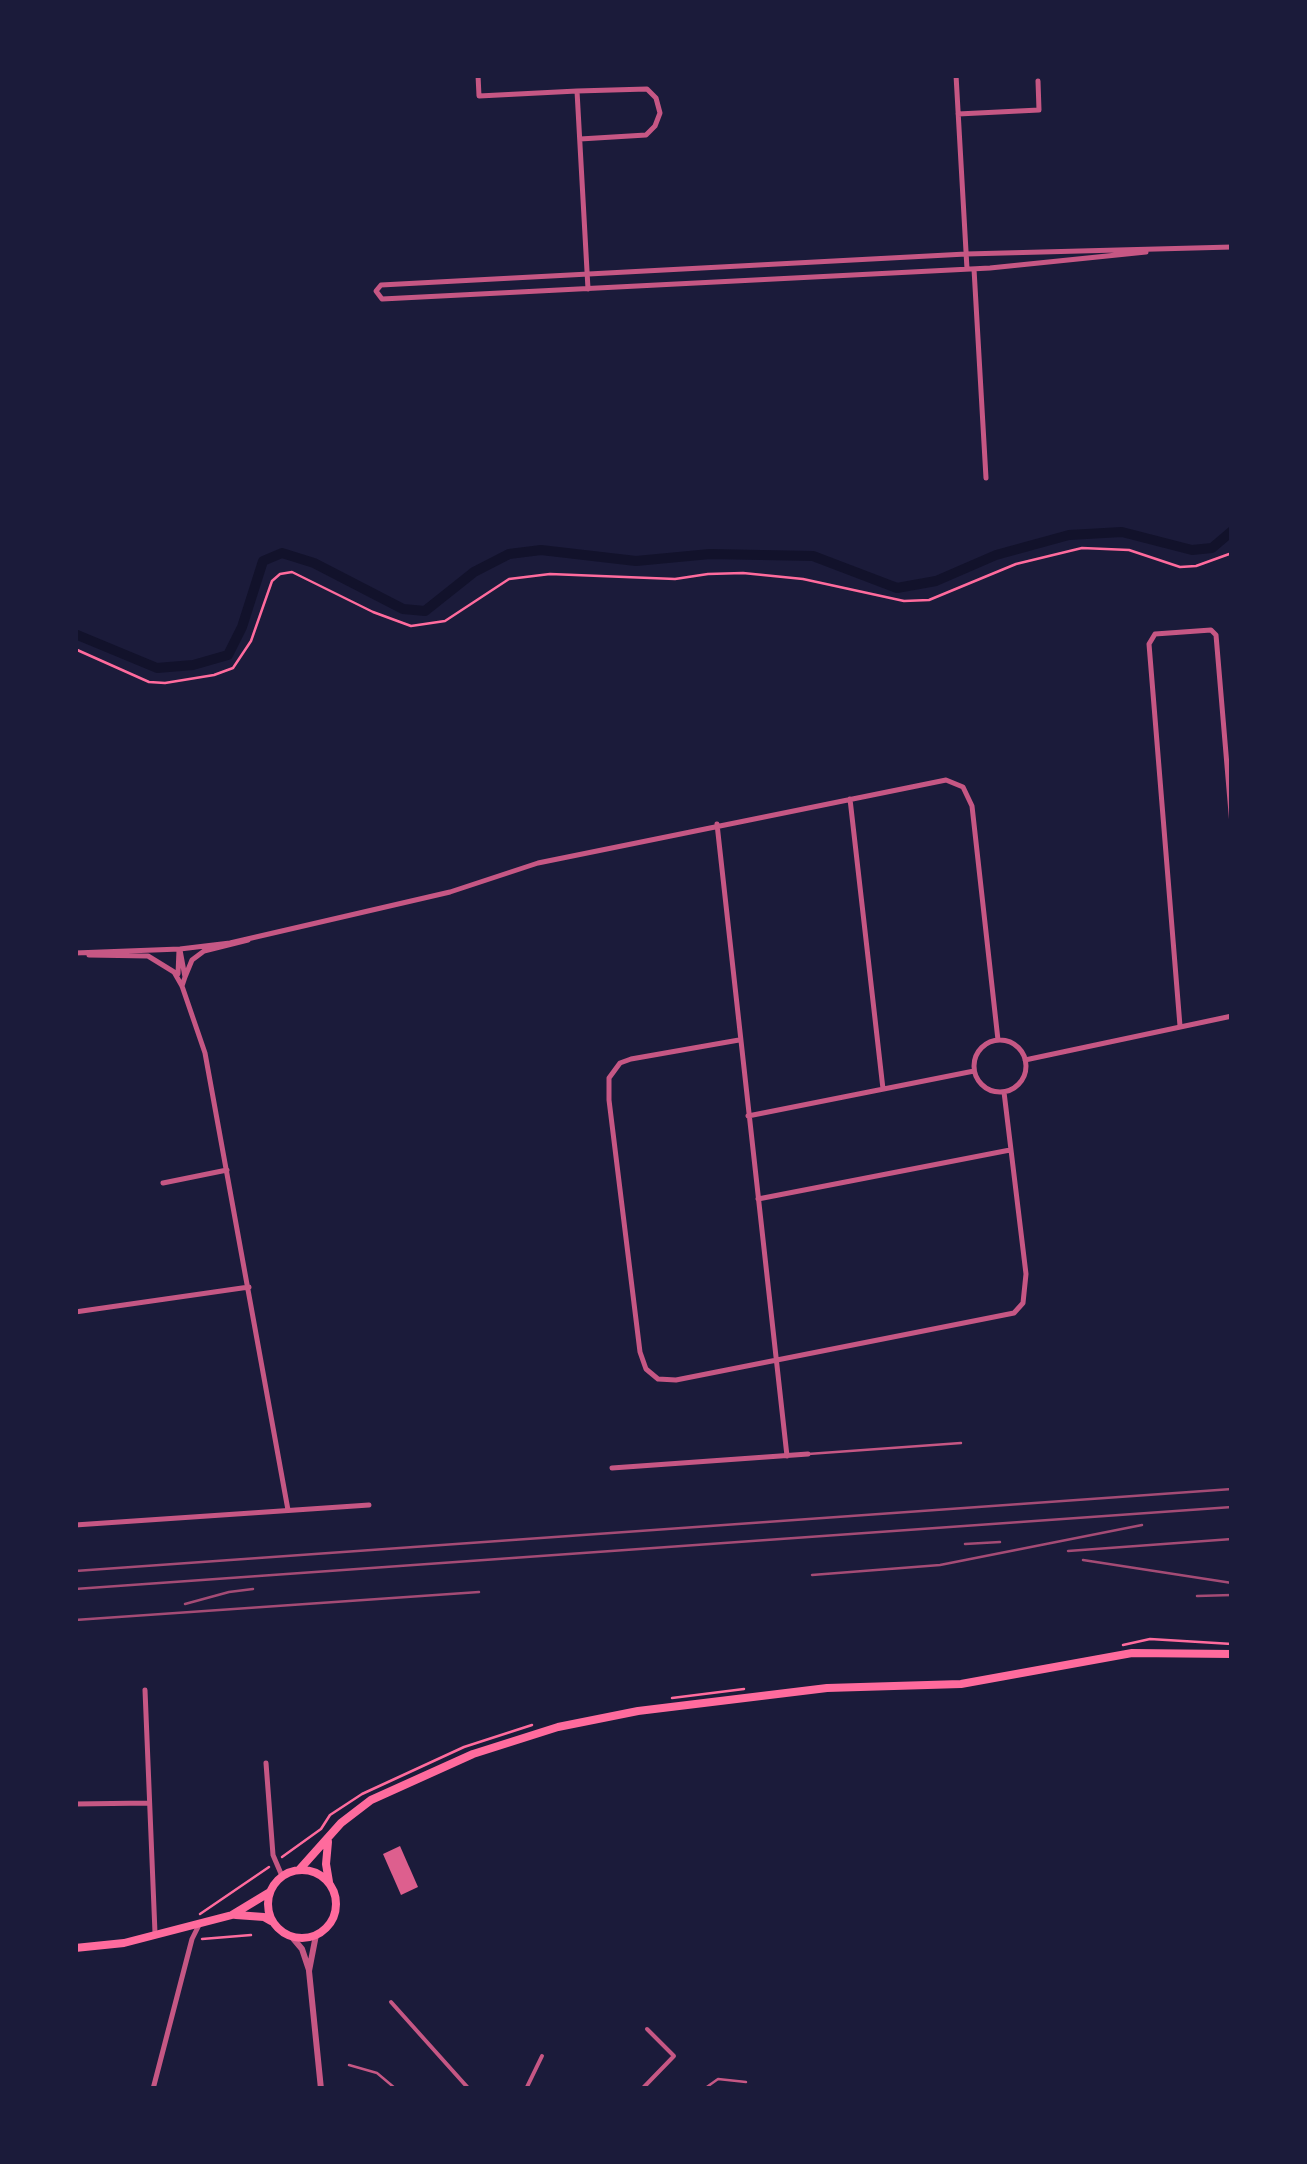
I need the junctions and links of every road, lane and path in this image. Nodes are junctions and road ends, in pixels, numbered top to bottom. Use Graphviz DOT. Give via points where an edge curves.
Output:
graph roads {
  1 [pos="478,75"];
  2 [pos="956,75"];
  3 [pos="1038,81"];
  4 [pos="577,91"];
  5 [pos="958,114"];
  6 [pos="579,139"];
  7 [pos="1232,247"];
  8 [pos="1146,252"];
  9 [pos="966,254"];
  10 [pos="971,269"];
  11 [pos="586,275"];
  12 [pos="588,289"];
  13 [pos="986,478"];
  14 [pos="1232,552"];
  15 [pos="75,649"];
  16 [pos="850,798"];
  17 [pos="717,824"];
  18 [pos="1232,825"];
  19 [pos="250,938"];
  20 [pos="180,949"];
  21 [pos="75,952"];
  22 [pos="181,977"];
  23 [pos="1232,1016"];
  24 [pos="1180,1026"];
  25 [pos="740,1040"];
  26 [pos="998,1040"];
  27 [pos="1025,1060"];
  28 [pos="974,1070"];
  29 [pos="883,1089"];
  30 [pos="1004,1092"];
  31 [pos="748,1116"];
  32 [pos="1011,1149"];
  33 [pos="227,1170"];
  34 [pos="163,1183"];
  35 [pos="758,1198"];
  36 [pos="249,1287"];
  37 [pos="75,1312"];
  38 [pos="776,1360"];
  39 [pos="961,1444"];
  40 [pos="808,1454"];
  41 [pos="787,1456"];
  42 [pos="612,1468"];
  43 [pos="369,1505"];
  44 [pos="288,1510"];
  45 [pos="75,1525"];
  46 [pos="1232,1654"];
  47 [pos="144,1690"];
  48 [pos="266,1763"];
  49 [pos="75,1804"];
  50 [pos="150,1804"];
  51 [pos="321,1829"];
  52 [pos="329,1837"];
  53 [pos="281,1858"];
  54 [pos="269,1866"];
  55 [pos="299,1870"];
  56 [pos="282,1876"];
  57 [pos="329,1883"];
  58 [pos="270,1892"];
  59 [pos="232,1915"];
  60 [pos="197,1921"];
  61 [pos="273,1922"];
  62 [pos="251,1935"];
  63 [pos="316,1935"];
  64 [pos="155,1936"];
  65 [pos="291,1936"];
  66 [pos="200,1939"];
  67 [pos="75,1948"];
  68 [pos="310,1971"];
  69 [pos="391,2002"];
  70 [pos="647,2028"];
  71 [pos="542,2056"];
  72 [pos="349,2064"];
  73 [pos="746,2082"];
  74 [pos="153,2089"];
  75 [pos="321,2089"];
  76 [pos="396,2089"];
  77 [pos="469,2089"];
  78 [pos="526,2089"];
  79 [pos="642,2089"];
  80 [pos="704,2089"];
  1 -- 4 [label="street" via="479,96"];
  2 -- 5 [label="street"];
  3 -- 5 [label="street" via="1039,110"];
  4 -- 6 [label="street"];
  4 -- 6 [label="street" via="647,89 660,113 646,135"];
  5 -- 9 [label="street"];
  6 -- 11 [label="street"];
  7 -- 8 [label="street"];
  8 -- 9 [label="street"];
  8 -- 10 [label="street"];
  9 -- 10 [label="street"];
  9 -- 11 [label="street"];
  10 -- 12 [label="street"];
  10 -- 13 [label="street"];
  11 -- 12 [label="street"];
  11 -- 12 [label="street" via="381,286 376,292 382,299"];
  14 -- 15 [label="path" via="1180,567 1129,550 1082,548 1016,564 930,600 904,601 743,573 675,579 550,574 509,578 445,621 411,626 292,572 272,581 242,658 224,672 149,682"];
  16 -- 17 [label="street"];
  16 -- 26 [label="street" via="946,780 968,794"];
  16 -- 29 [label="street"];
  17 -- 19 [label="street"];
  17 -- 25 [label="street"];
  18 -- 24 [label="street" via="1216,636 1211,630 1156,634 1150,644"];
  19 -- 20 [label="street"];
  19 -- 22 [label="street" via="204,951"];
  20 -- 21 [label="street"];
  20 -- 22 [label="street"];
  21 -- 22 [label="street" via="148,956"];
  22 -- 33 [label="street" via="205,1053"];
  23 -- 24 [label="street"];
  24 -- 27 [label="street"];
  25 -- 31 [label="street"];
  25 -- 38 [label="street" via="620,1063 609,1078 608,1100 646,1369 666,1381"];
  26 -- 27 [label="street" via="1013,1044"];
  26 -- 28 [label="street" via="978,1052"];
  27 -- 30 [label="street" via="1020,1084"];
  28 -- 29 [label="street"];
  28 -- 30 [label="street" via="986,1089"];
  29 -- 31 [label="street"];
  30 -- 32 [label="street"];
  31 -- 35 [label="street"];
  32 -- 35 [label="street"];
  32 -- 38 [label="street" via="1026,1274 1023,1304 1014,1312"];
  33 -- 34 [label="street"];
  33 -- 36 [label="street"];
  35 -- 38 [label="street"];
  36 -- 37 [label="street"];
  36 -- 44 [label="street"];
  38 -- 41 [label="street"];
  39 -- 40 [label="lane"];
  40 -- 41 [label="street"];
  41 -- 42 [label="street"];
  43 -- 44 [label="street"];
  44 -- 45 [label="street"];
  46 -- 52 [label="main road" via="1151,1651 961,1684 826,1688 588,1721 519,1738 422,1776 372,1800"];
  47 -- 50 [label="street"];
  48 -- 56 [label="street" via="273,1856"];
  49 -- 50 [label="street"];
  50 -- 64 [label="street"];
  51 -- 53 [label="path"];
  52 -- 55 [label="main road"];
  52 -- 57 [label="main road"];
  54 -- 60 [label="path"];
  55 -- 56 [label="main road"];
  55 -- 57 [label="main road"];
  56 -- 58 [label="main road"];
  57 -- 63 [label="main road" via="334,1914"];
  58 -- 59 [label="main road"];
  58 -- 61 [label="main road"];
  59 -- 60 [label="main road"];
  59 -- 61 [label="main road"];
  60 -- 64 [label="main road"];
  60 -- 74 [label="street"];
  61 -- 65 [label="main road"];
  62 -- 66 [label="path"];
  63 -- 65 [label="main road"];
  63 -- 68 [label="street"];
  64 -- 67 [label="main road"];
  65 -- 68 [label="street"];
  68 -- 75 [label="street"];
  69 -- 77 [label="street"];
  70 -- 79 [label="street" via="674,2056"];
  71 -- 78 [label="street"];
  72 -- 76 [label="lane" via="378,2072"];
  73 -- 80 [label="lane" via="718,2079"];
}
